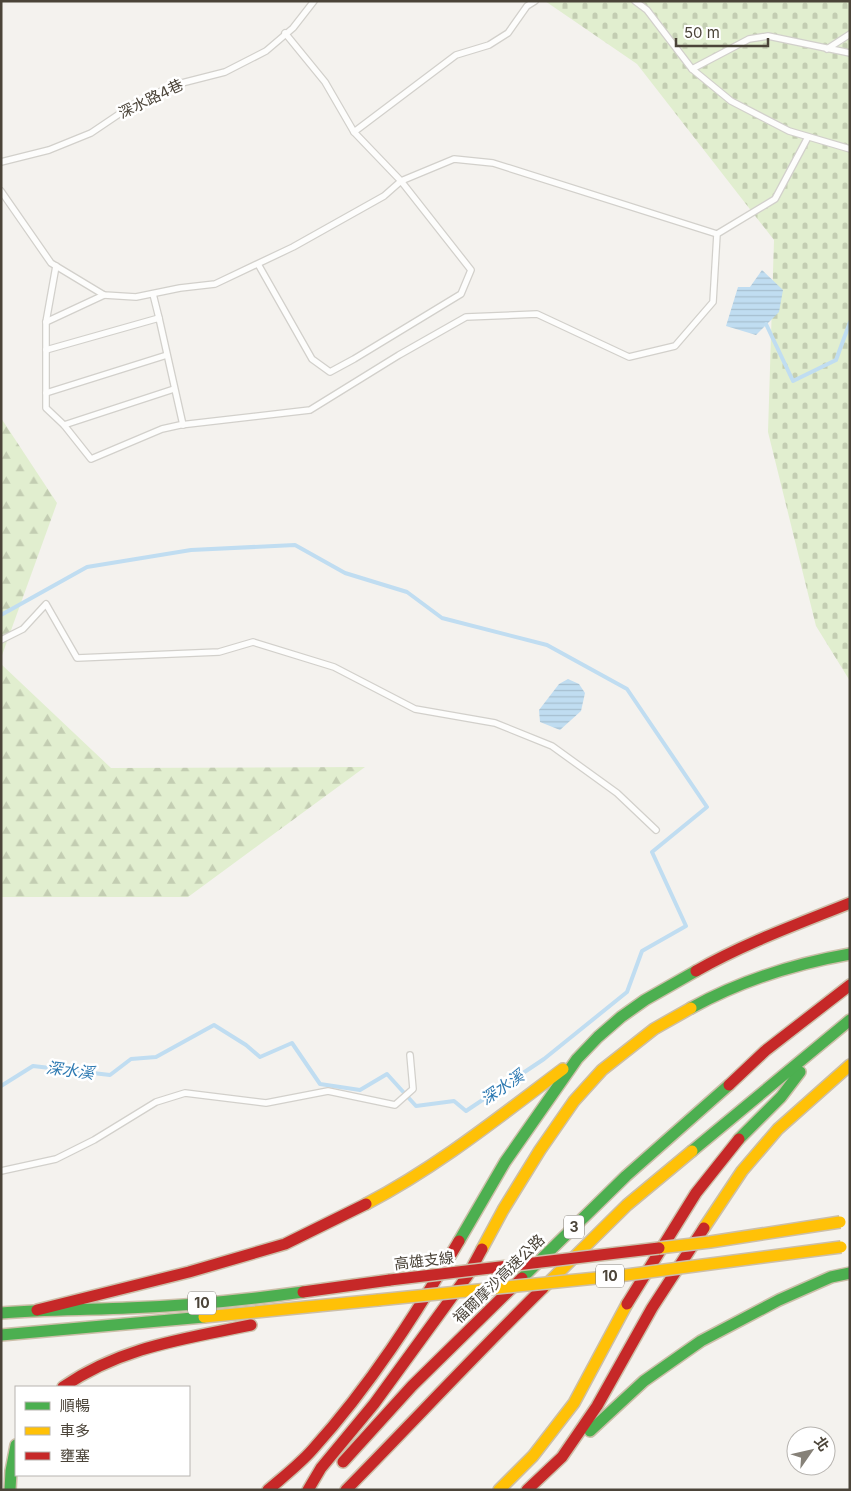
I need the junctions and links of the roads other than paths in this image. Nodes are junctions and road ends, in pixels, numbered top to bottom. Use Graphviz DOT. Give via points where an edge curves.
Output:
graph roads {
  1 [pos="314,1"];
  2 [pos="535,1"];
  3 [pos="634,1"];
  4 [pos="285,33"];
  5 [pos="850,34"];
  6 [pos="827,49"];
  7 [pos="850,53"];
  8 [pos="692,69"];
  9 [pos="354,132"];
  10 [pos="808,137"];
  11 [pos="850,149"];
  12 [pos="1,162"];
  13 [pos="400,181"];
  14 [pos="1,191"];
  15 [pos="717,234"];
  16 [pos="258,264"];
  17 [pos="56,266"];
  18 [pos="104,294"];
  19 [pos="153,294"];
  20 [pos="159,318"];
  21 [pos="46,322"];
  22 [pos="46,350"];
  23 [pos="167,355"];
  24 [pos="174,389"];
  25 [pos="46,393"];
  26 [pos="64,425"];
  27 [pos="183,425"];
  28 [pos="1,640"];
  29 [pos="656,830"];
  30 [pos="850,903"];
  31 [pos="850,954"];
  32 [pos="850,985"];
  33 [pos="850,1020"];
  34 [pos="825,1040"];
  35 [pos="410,1055"];
  36 [pos="577,1059"];
  37 [pos="850,1065"];
  38 [pos="1,1171"];
  39 [pos="845,1222"];
  40 [pos="845,1247"];
  41 [pos="850,1273"];
  42 [pos="356,1302"];
  43 [pos="37,1310"];
  44 [pos="7,1312"];
  45 [pos="1,1335"];
  46 [pos="65,1386"];
  47 [pos="15,1449"];
  48 [pos="562,1457"];
  49 [pos="338,1468"];
  50 [pos="10,1490"];
  51 [pos="268,1490"];
  52 [pos="308,1490"];
  53 [pos="346,1490"];
  54 [pos="499,1490"];
  55 [pos="527,1490"];
  1 -- 4 [label="lane, 深水路4巷" via="293,28"];
  2 -- 9 [label="lane" via="527,6 508,32 489,45 456,55"];
  3 -- 8 [label="lane" via="647,10"];
  4 -- 9 [label="lane" via="325,82"];
  4 -- 12 [label="lane, 深水路4巷" via="266,51 225,72 174,85 134,104 91,133 50,150"];
  5 -- 6 [label="lane"];
  6 -- 7 [label="lane"];
  6 -- 8 [label="lane" via="768,36 749,40"];
  8 -- 10 [label="lane" via="731,101 789,131"];
  9 -- 13 [label="lane"];
  10 -- 11 [label="lane"];
  10 -- 15 [label="lane" via="775,199"];
  13 -- 15 [label="lane" via="454,159 493,163"];
  13 -- 16 [label="lane" via="384,196"];
  13 -- 16 [label="lane" via="471,270 460,294 354,359 330,372 312,359"];
  14 -- 17 [label="lane"];
  15 -- 27 [label="lane" via="713,302 675,346 629,357 536,314 466,317 310,410"];
  16 -- 19 [label="lane" via="215,284"];
  17 -- 18 [label="lane"];
  17 -- 21 [label="lane"];
  18 -- 19 [label="lane" via="136,297"];
  18 -- 21 [label="lane"];
  19 -- 20 [label="lane"];
  20 -- 22 [label="lane"];
  20 -- 23 [label="lane"];
  21 -- 22 [label="lane"];
  22 -- 25 [label="lane"];
  23 -- 24 [label="lane"];
  23 -- 25 [label="lane"];
  24 -- 26 [label="lane"];
  24 -- 27 [label="lane"];
  25 -- 26 [label="lane" via="46,408"];
  26 -- 27 [label="lane" via="91,459 162,429"];
  28 -- 29 [label="lane" via="23,629 46,604 77,658 219,652 252,642 334,667 415,709 495,723 552,746 617,793"];
  30 -- 36 [label="highway" via="718,958 677,981 621,1017"];
  31 -- 52 [label="highway" via="816,960 747,980 715,994 654,1029 602,1070 574,1101 540,1150 468,1275 374,1404 321,1468"];
  32 -- 49 [label="highway, 福爾摩沙高速公路 / 3" via="765,1051 626,1176 412,1386"];
  33 -- 34 [label="highway, 3"];
  34 -- 53 [label="highway, 3" via="627,1205 502,1328"];
  34 -- 54 [label="highway" via="781,1097 737,1141 696,1194 619,1316 574,1403 533,1456"];
  35 -- 38 [label="lane" via="413,1089 395,1105 328,1092 266,1103 186,1093 156,1102 56,1159"];
  36 -- 43 [label="highway" via="397,1188 285,1244 190,1272"];
  36 -- 51 [label="highway" via="505,1162 401,1336 312,1451"];
  37 -- 48 [label="highway" via="778,1129 742,1171 652,1308 597,1406"];
  39 -- 43 [label="highway, 高雄支線 / 10, bridge" via="246,1300"];
  40 -- 42 [label="highway, 10, bridge" via="626,1275"];
  41 -- 48 [label="highway" via="831,1277 779,1300 701,1341 644,1381"];
  42 -- 45 [label="highway, 10"];
  42 -- 46 [label="highway" via="163,1344 114,1359"];
  43 -- 44 [label="highway, 高雄支線 / 10"];
  47 -- 50 [label="highway"];
  48 -- 55 [label="highway"];
}
